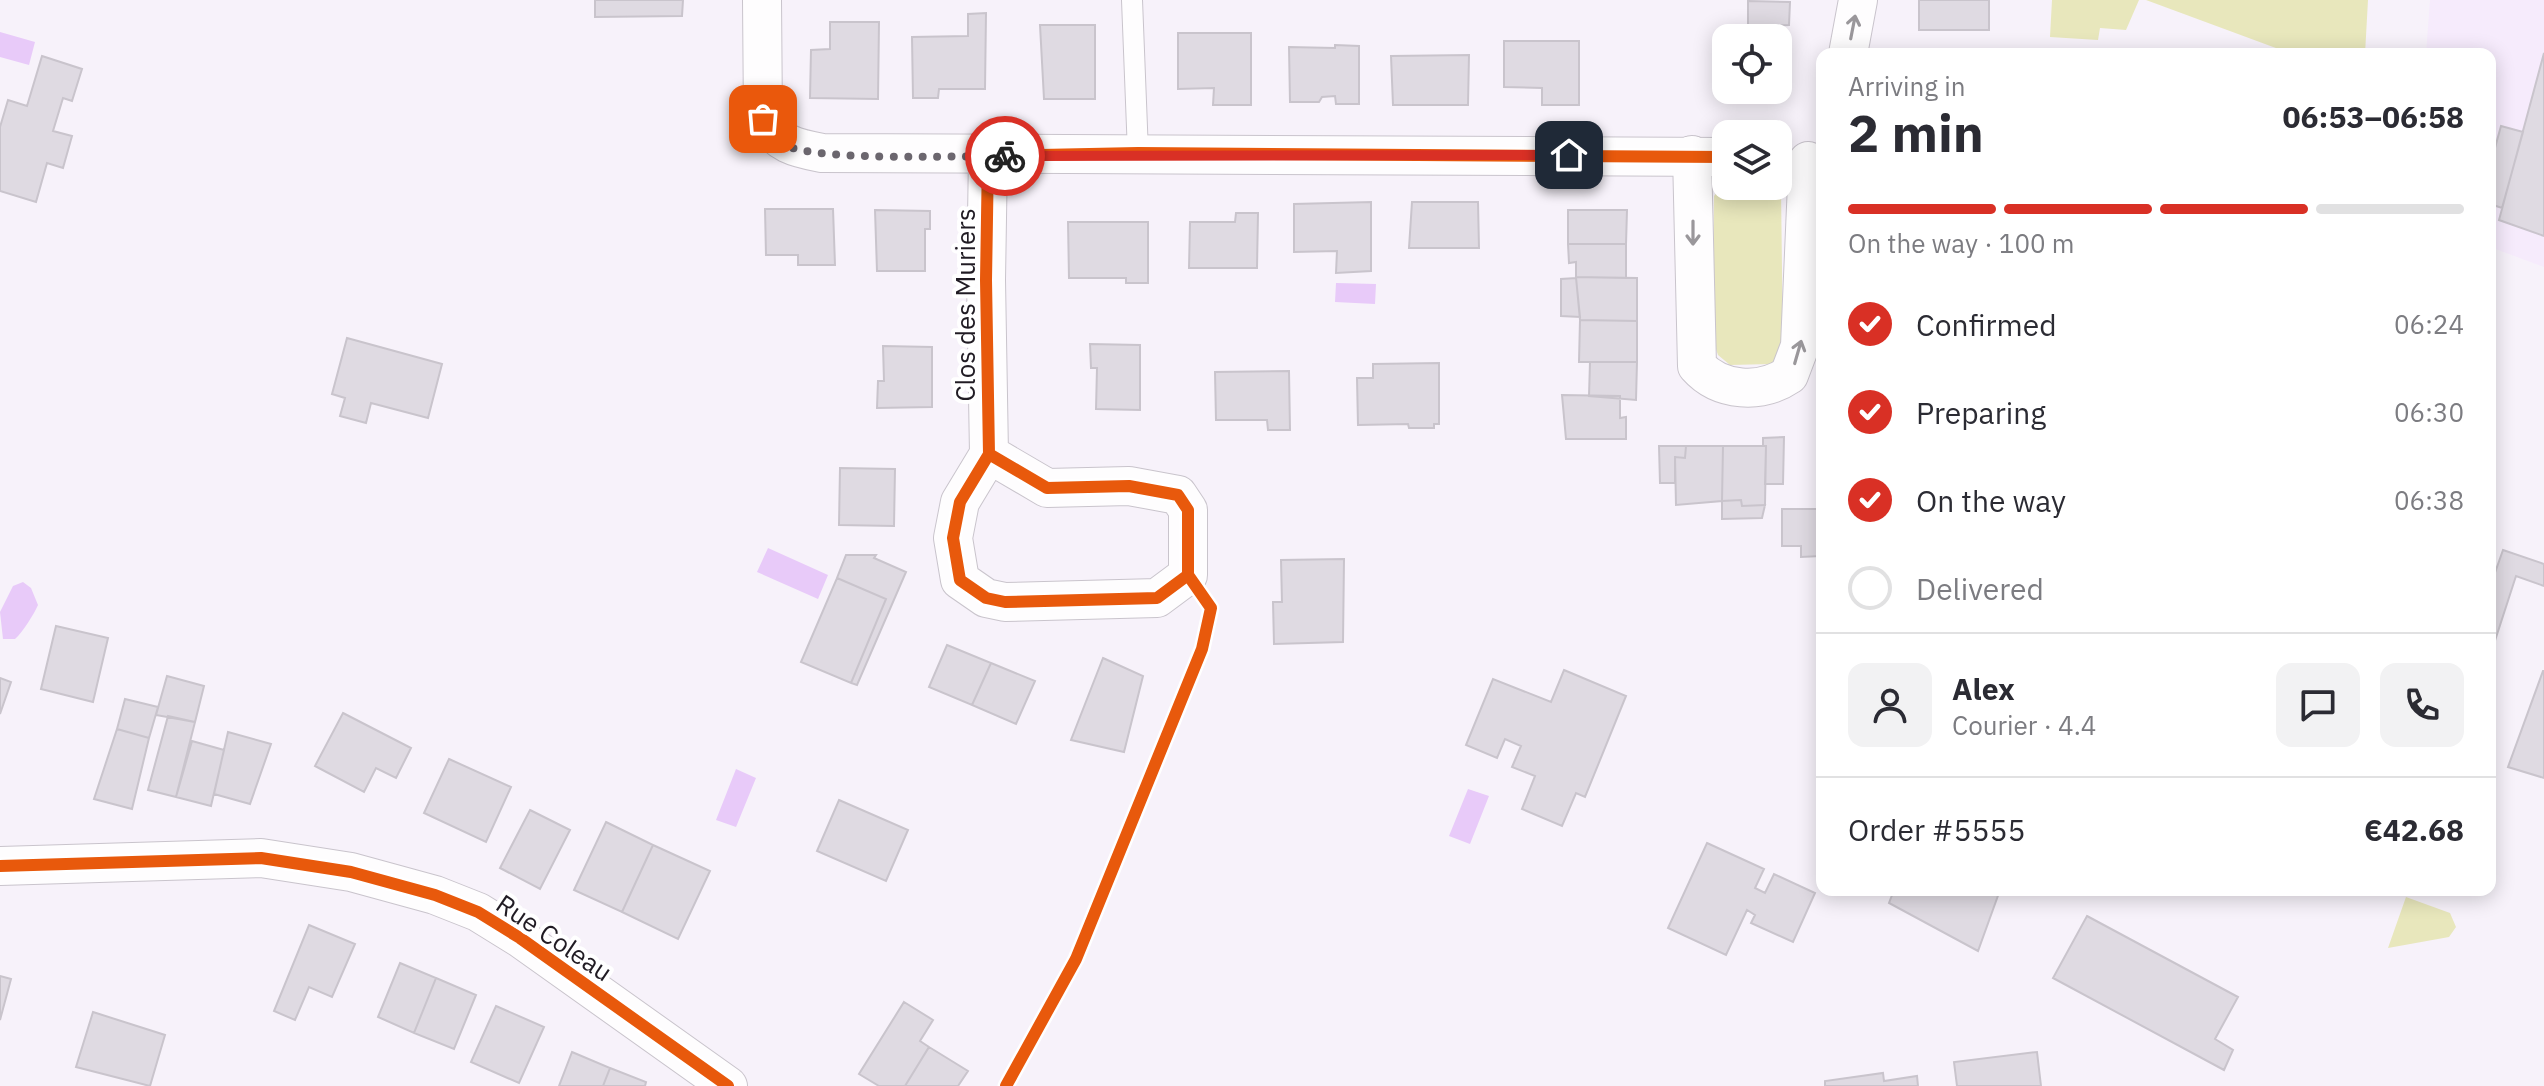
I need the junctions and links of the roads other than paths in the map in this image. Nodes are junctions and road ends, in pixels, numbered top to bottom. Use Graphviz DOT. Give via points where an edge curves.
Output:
graph roads {
  1 [pos="762,0"];
  2 [pos="1132,0"];
  3 [pos="1858,0"];
  4 [pos="1849,48"];
  5 [pos="1803,152"];
  6 [pos="1138,153"];
  7 [pos="988,156"];
  8 [pos="1709,156"];
  9 [pos="989,454"];
  10 [pos="0,866"];
  11 [pos="728,1086"];
  1 -- 7 [label="street" via="763,119 790,147 822,153"];
  2 -- 6 [label="lane"];
  4 -- 3 [label="street, one-way"];
  8 -- 5 [label="street, one-way" via="1697,366 1717,383 1763,388 1789,375 1800,346"];
  6 -- 7 [label="street"];
  6 -- 8 [label="street"];
  7 -- 9 [label="street, Clos des Muriers"];
  9 -- 9 [label="street" via="960,502 953,538 960,580 973,590 1005,602 1157,598 1188,575 1188,510 1178,495 1129,486 1047,488"];
  10 -- 11 [label="street, Rue Coleau" via="261,858 351,872 435,895 478,912 520,938"];
}
